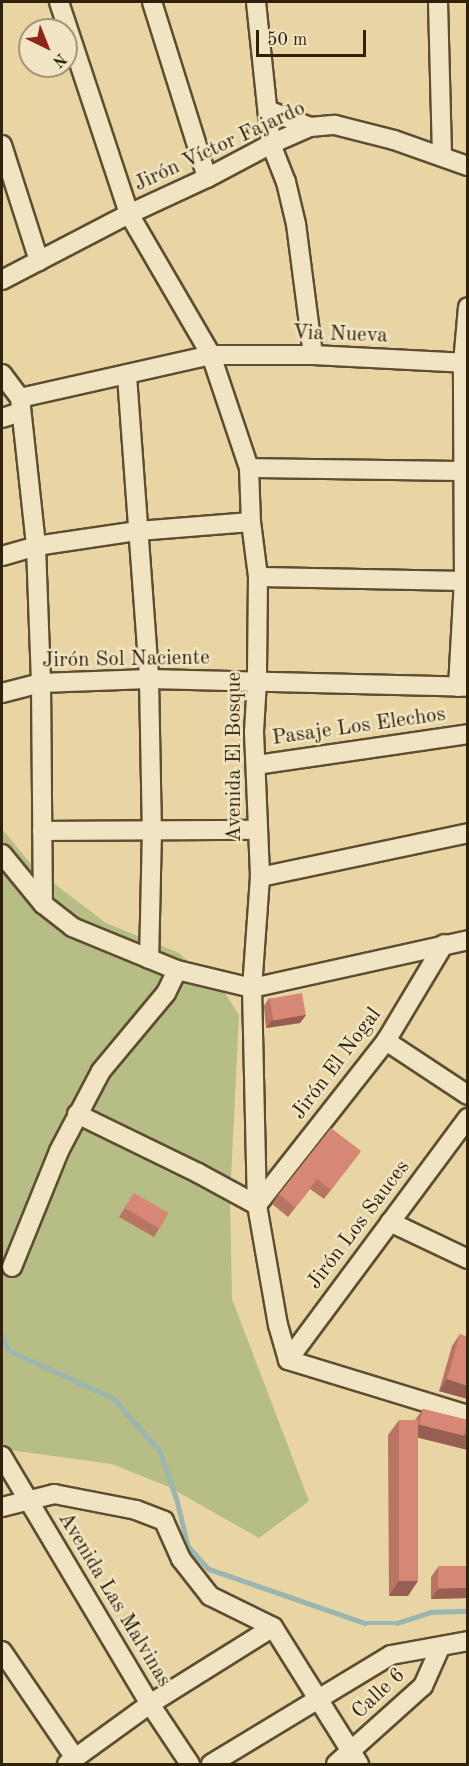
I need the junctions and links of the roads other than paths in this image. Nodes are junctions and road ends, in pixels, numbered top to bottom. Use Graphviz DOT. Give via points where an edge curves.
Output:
graph roads {
  1 [pos="59,2"];
  2 [pos="152,2"];
  3 [pos="256,2"];
  4 [pos="438,2"];
  5 [pos="268,110"];
  6 [pos="310,127"];
  7 [pos="271,144"];
  8 [pos="2,145"];
  9 [pos="442,155"];
  10 [pos="468,166"];
  11 [pos="207,178"];
  12 [pos="129,214"];
  13 [pos="39,261"];
  14 [pos="2,280"];
  15 [pos="468,307"];
  16 [pos="211,355"];
  17 [pos="313,355"];
  18 [pos="465,363"];
  19 [pos="2,374"];
  20 [pos="127,376"];
  21 [pos="21,405"];
  22 [pos="2,418"];
  23 [pos="249,468"];
  24 [pos="466,471"];
  25 [pos="251,522"];
  26 [pos="138,531"];
  27 [pos="36,546"];
  28 [pos="2,556"];
  29 [pos="258,577"];
  30 [pos="466,581"];
  31 [pos="149,679"];
  32 [pos="258,681"];
  33 [pos="41,683"];
  34 [pos="463,687"];
  35 [pos="2,693"];
  36 [pos="468,734"];
  37 [pos="256,765"];
  38 [pos="152,830"];
  39 [pos="256,830"];
  40 [pos="42,831"];
  41 [pos="468,833"];
  42 [pos="2,854"];
  43 [pos="260,877"];
  44 [pos="43,904"];
  45 [pos="468,940"];
  46 [pos="444,944"];
  47 [pos="149,959"];
  48 [pos="177,970"];
  49 [pos="252,988"];
  50 [pos="386,1041"];
  51 [pos="468,1095"];
  52 [pos="77,1114"];
  53 [pos="468,1118"];
  54 [pos="256,1206"];
  55 [pos="390,1222"];
  56 [pos="468,1259"];
  57 [pos="12,1267"];
  58 [pos="288,1360"];
  59 [pos="468,1415"];
  60 [pos="2,1456"];
  61 [pos="28,1499"];
  62 [pos="2,1508"];
  63 [pos="273,1627"];
  64 [pos="468,1641"];
  65 [pos="440,1648"];
  66 [pos="2,1651"];
  67 [pos="319,1700"];
  68 [pos="150,1704"];
  69 [pos="355,1758"];
  70 [pos="71,1761"];
  71 [pos="190,1764"];
  72 [pos="212,1764"];
  73 [pos="336,1764"];
  1 -- 12 [label="street, Avenida El Bosque"];
  2 -- 11 [label="street"];
  3 -- 5 [label="street"];
  4 -- 9 [label="street"];
  5 -- 6 [label="street"];
  5 -- 7 [label="street"];
  6 -- 7 [label="street, Jirón Víctor Fajardo"];
  6 -- 9 [label="street, Jirón Víctor Fajardo" via="335,125"];
  7 -- 11 [label="street, Jirón Víctor Fajardo"];
  7 -- 17 [label="street" via="296,224"];
  8 -- 13 [label="street"];
  9 -- 10 [label="street, Jirón Víctor Fajardo"];
  11 -- 12 [label="street, Jirón Víctor Fajardo"];
  12 -- 13 [label="street, Jirón Víctor Fajardo"];
  12 -- 16 [label="street, Avenida El Bosque"];
  13 -- 14 [label="street, Jirón Víctor Fajardo"];
  15 -- 18 [label="street"];
  16 -- 17 [label="street, Via Nueva"];
  16 -- 20 [label="street, Via Nueva"];
  16 -- 23 [label="street, Avenida El Bosque"];
  17 -- 18 [label="street, Via Nueva"];
  18 -- 24 [label="street"];
  19 -- 21 [label="street"];
  20 -- 21 [label="street, Via Nueva"];
  20 -- 26 [label="street"];
  21 -- 22 [label="street, Via Nueva"];
  21 -- 27 [label="street"];
  23 -- 24 [label="street"];
  23 -- 25 [label="street, Avenida El Bosque"];
  24 -- 30 [label="street"];
  25 -- 26 [label="street"];
  25 -- 29 [label="street, Avenida El Bosque"];
  26 -- 27 [label="street"];
  26 -- 31 [label="street"];
  27 -- 28 [label="street"];
  27 -- 33 [label="street"];
  29 -- 30 [label="street"];
  29 -- 32 [label="street, Avenida El Bosque"];
  30 -- 34 [label="street"];
  31 -- 32 [label="street, Jirón Sol Naciente"];
  31 -- 33 [label="street, Jirón Sol Naciente"];
  31 -- 38 [label="street"];
  32 -- 34 [label="street, Jirón Sol Naciente"];
  32 -- 37 [label="street, Avenida El Bosque"];
  33 -- 35 [label="street, Jirón Sol Naciente"];
  33 -- 40 [label="street"];
  36 -- 37 [label="street, Pasaje Los Elechos"];
  37 -- 39 [label="street, Avenida El Bosque"];
  38 -- 39 [label="street"];
  38 -- 40 [label="street"];
  38 -- 47 [label="street"];
  39 -- 43 [label="street, Avenida El Bosque"];
  40 -- 44 [label="street"];
  41 -- 43 [label="street"];
  42 -- 44 [label="street"];
  43 -- 49 [label="street, Avenida El Bosque"];
  44 -- 47 [label="street" via="72,927"];
  45 -- 46 [label="street"];
  46 -- 49 [label="street"];
  46 -- 50 [label="street, Jirón El Nogal"];
  47 -- 48 [label="street"];
  48 -- 49 [label="street"];
  48 -- 52 [label="street" via="166,993 101,1071"];
  49 -- 54 [label="street, Avenida El Bosque"];
  50 -- 51 [label="street"];
  50 -- 54 [label="street, Jirón El Nogal"];
  52 -- 54 [label="street"];
  52 -- 57 [label="street"];
  53 -- 55 [label="street, Jirón Los Sauces"];
  54 -- 58 [label="street, Avenida El Bosque"];
  55 -- 56 [label="street"];
  55 -- 58 [label="street, Jirón Los Sauces"];
  58 -- 59 [label="street"];
  60 -- 61 [label="street, Avenida Las Malvinas"];
  61 -- 62 [label="street"];
  61 -- 63 [label="street" via="54,1494 136,1510 164,1521 181,1559 210,1596"];
  61 -- 68 [label="street, Avenida Las Malvinas"];
  63 -- 67 [label="street"];
  63 -- 68 [label="street"];
  64 -- 65 [label="street"];
  65 -- 67 [label="street" via="391,1655"];
  65 -- 69 [label="street, Calle 6" via="423,1686"];
  66 -- 70 [label="street"];
  67 -- 69 [label="street"];
  67 -- 72 [label="street"];
  68 -- 70 [label="street"];
  68 -- 71 [label="street, Avenida Las Malvinas"];
  69 -- 73 [label="street, Calle 6"];
}
